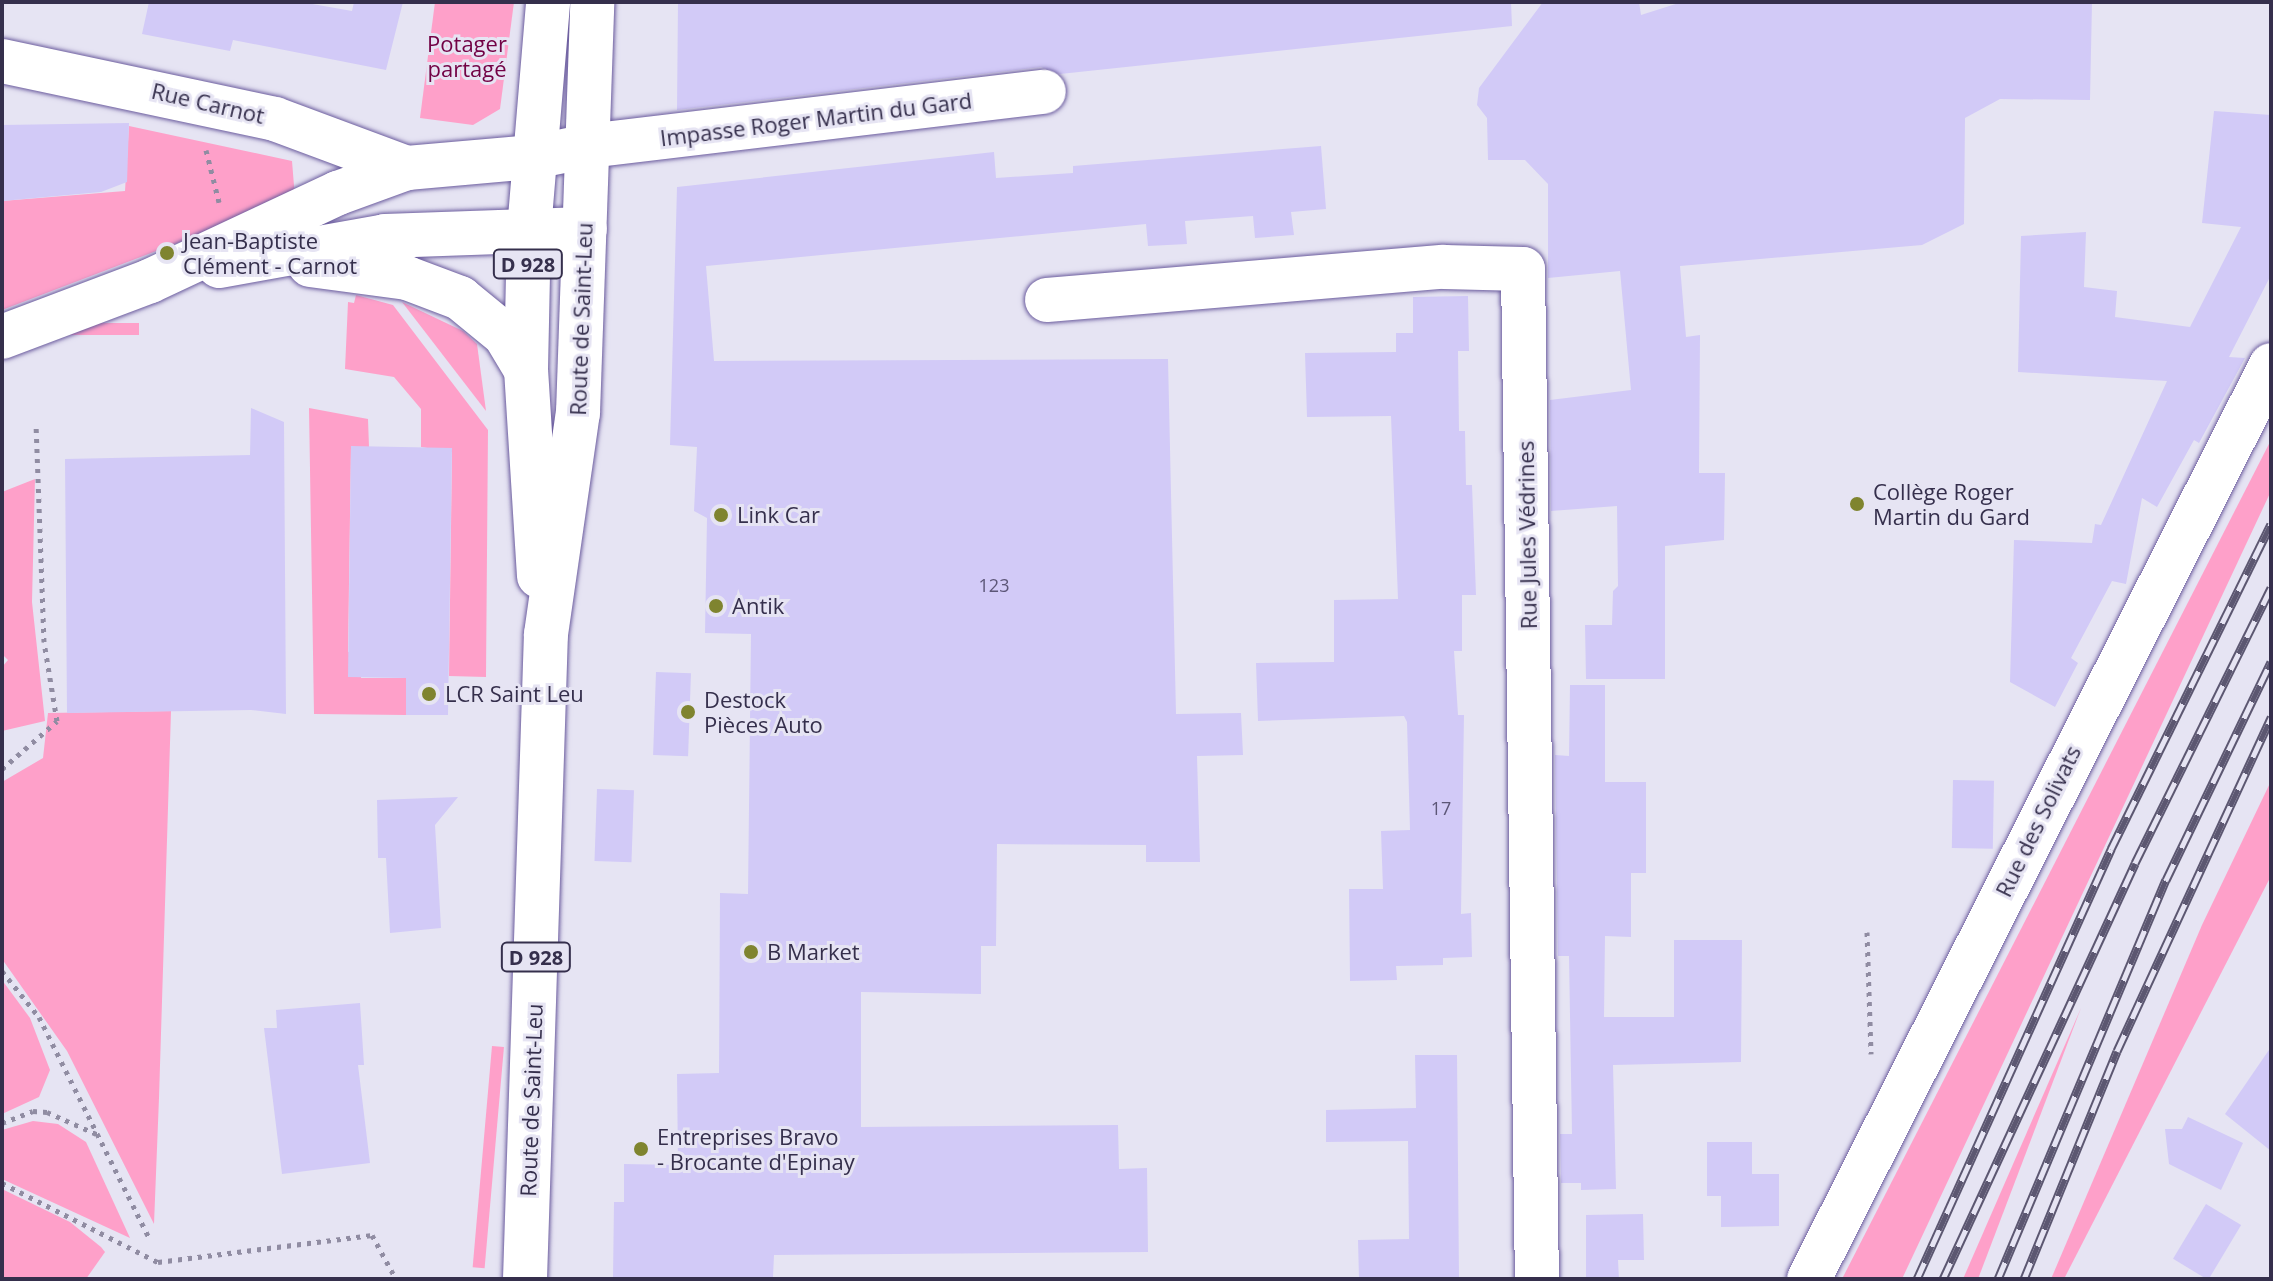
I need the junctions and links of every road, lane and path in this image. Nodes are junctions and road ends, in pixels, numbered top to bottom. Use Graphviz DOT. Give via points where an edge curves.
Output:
graph roads {
  1 [pos="548,2"];
  2 [pos="592,2"];
  3 [pos="2,61"];
  4 [pos="1044,92"];
  5 [pos="193,99"];
  6 [pos="319,135"];
  7 [pos="588,146"];
  8 [pos="534,157"];
  9 [pos="407,168"];
  10 [pos="338,193"];
  11 [pos="224,219"];
  12 [pos="585,229"];
  13 [pos="529,230"];
  14 [pos="240,261"];
  15 [pos="150,281"];
  16 [pos="1047,300"];
  17 [pos="2,337"];
  18 [pos="2271,365"];
  19 [pos="526,370"];
  20 [pos="36,424"];
  21 [pos="546,634"];
  22 [pos="2,769"];
  23 [pos="1867,932"];
  24 [pos="2,971"];
  25 [pos="1871,1060"];
  26 [pos="2,1123"];
  27 [pos="103,1136"];
  28 [pos="2,1183"];
  29 [pos="150,1240"];
  30 [pos="396,1279"];
  31 [pos="525,1279"];
  32 [pos="1537,1279"];
  33 [pos="1809,1279"];
  1 -- 8 [label="street, Route de Saint-Leu / D 928"];
  2 -- 7 [label="street, Route de Saint-Leu / D 928"];
  3 -- 5 [label="street, Rue Carnot"];
  4 -- 7 [label="street, Impasse Roger Martin du Gard"];
  5 -- 6 [label="street, Rue Carnot"];
  5 -- 11 [label="path"];
  6 -- 9 [label="street, Rue Carnot"];
  6 -- 10 [label="street" via="338,170"];
  7 -- 8 [label="street, Impasse Roger Martin du Gard"];
  7 -- 12 [label="street, Route de Saint-Leu / D 928"];
  8 -- 9 [label="street, Impasse Roger Martin du Gard"];
  8 -- 13 [label="street, Route de Saint-Leu / D 928"];
  9 -- 10 [label="street"];
  10 -- 14 [label="street" via="325,215 305,232"];
  10 -- 15 [label="street"];
  12 -- 13 [label="street"];
  12 -- 21 [label="street, Route de Saint-Leu / D 928" via="578,413"];
  13 -- 14 [label="street" via="385,236"];
  13 -- 19 [label="street, Route de Saint-Leu / D 928"];
  14 -- 15 [label="street"];
  14 -- 19 [label="street" via="351,267 447,292 482,311 505,335"];
  15 -- 17 [label="street"];
  16 -- 32 [label="street, Rue Jules Védrines" via="1444,267 1523,269"];
  18 -- 33 [label="street, Rue des Solivats"];
  19 -- 21 [label="street, Route de Saint-Leu / D 928"];
  20 -- 22 [label="path" via="44,642 57,721"];
  21 -- 31 [label="street, Route de Saint-Leu / D 928"];
  23 -- 25 [label="path"];
  24 -- 27 [label="path" via="39,1017"];
  26 -- 27 [label="path" via="33,1111 47,1112"];
  27 -- 29 [label="path"];
  28 -- 30 [label="path" via="158,1262 372,1235"];
}
